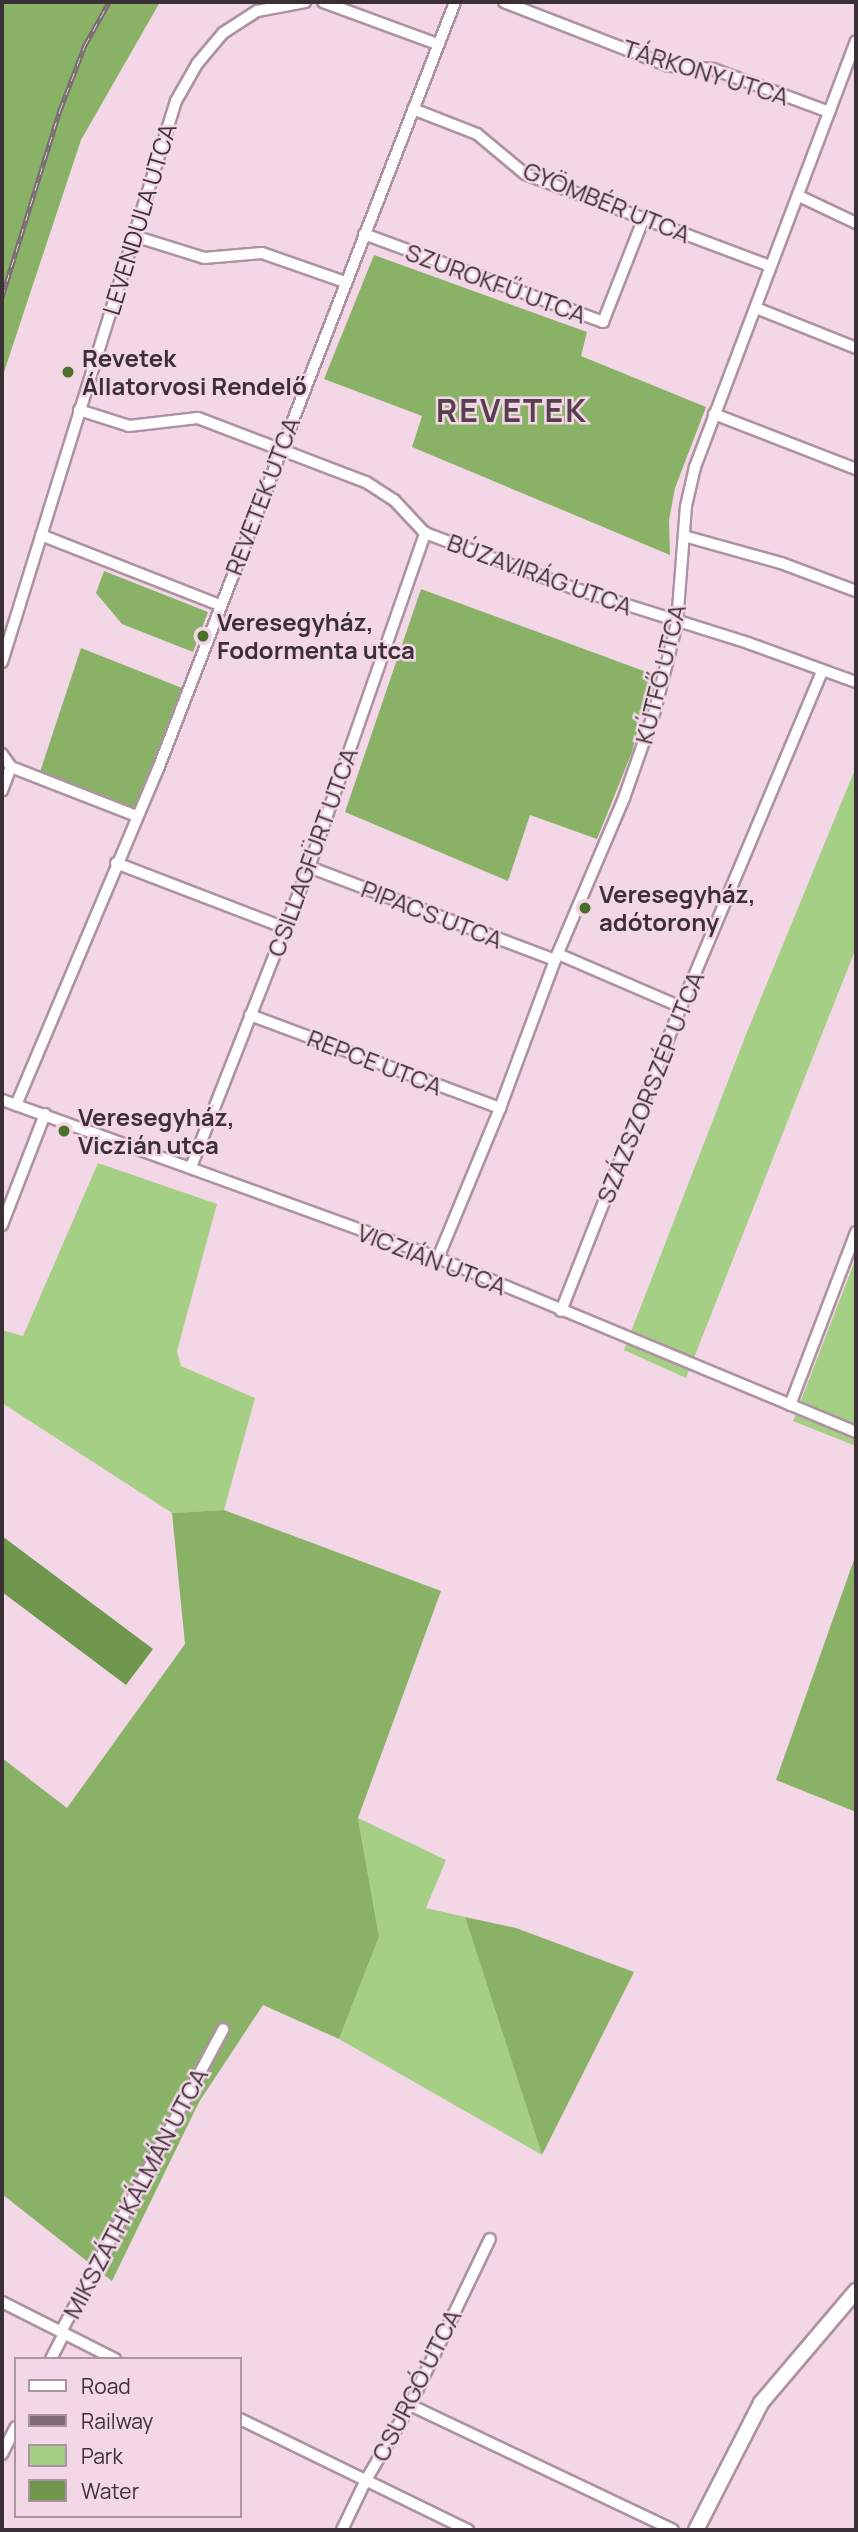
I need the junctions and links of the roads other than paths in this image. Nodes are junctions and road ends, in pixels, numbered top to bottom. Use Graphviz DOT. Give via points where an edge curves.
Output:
graph roads {
  1 [pos="305,2"];
  2 [pos="323,2"];
  3 [pos="455,2"];
  4 [pos="504,2"];
  5 [pos="856,41"];
  6 [pos="437,44"];
  7 [pos="413,109"];
  8 [pos="829,112"];
  9 [pos="799,196"];
  10 [pos="643,220"];
  11 [pos="856,223"];
  12 [pos="364,234"];
  13 [pos="134,236"];
  14 [pos="770,266"];
  15 [pos="345,282"];
  16 [pos="756,308"];
  17 [pos="856,348"];
  18 [pos="79,410"];
  19 [pos="714,414"];
  20 [pos="280,451"];
  21 [pos="856,469"];
  22 [pos="425,533"];
  23 [pos="41,535"];
  24 [pos="684,536"];
  25 [pos="856,591"];
  26 [pos="220,604"];
  27 [pos="677,623"];
  28 [pos="2,662"];
  29 [pos="822,671"];
  30 [pos="856,682"];
  31 [pos="2,754"];
  32 [pos="10,767"];
  33 [pos="2,790"];
  34 [pos="137,816"];
  35 [pos="116,863"];
  36 [pos="309,867"];
  37 [pos="285,928"];
  38 [pos="556,957"];
  39 [pos="681,1007"];
  40 [pos="250,1015"];
  41 [pos="2,1100"];
  42 [pos="16,1105"];
  43 [pos="499,1108"];
  44 [pos="45,1114"];
  45 [pos="191,1167"];
  46 [pos="2,1225"];
  47 [pos="856,1232"];
  48 [pos="438,1258"];
  49 [pos="561,1311"];
  50 [pos="790,1405"];
  51 [pos="856,1432"];
  52 [pos="223,2029"];
  53 [pos="490,2239"];
  54 [pos="856,2291"];
  55 [pos="2,2302"];
  56 [pos="62,2333"];
  57 [pos="52,2357"];
  58 [pos="111,2357"];
  59 [pos="410,2405"];
  60 [pos="242,2420"];
  61 [pos="14,2431"];
  62 [pos="2,2454"];
  63 [pos="366,2480"];
  64 [pos="342,2530"];
  65 [pos="468,2530"];
  66 [pos="673,2530"];
  67 [pos="696,2530"];
  1 -- 13 [label="street, LEVENDULA UTCA" via="257,11 223,33 197,64 176,101"];
  2 -- 6 [label="street"];
  3 -- 6 [label="street, REVETEK UTCA"];
  4 -- 8 [label="street, TÁRKONY UTCA" via="668,66 713,69"];
  5 -- 8 [label="street, KÚTFŐ UTCA"];
  6 -- 7 [label="street, REVETEK UTCA"];
  7 -- 10 [label="street, GYÖMBÉR UTCA" via="477,134 525,174"];
  7 -- 12 [label="street, REVETEK UTCA"];
  8 -- 9 [label="street, KÚTFŐ UTCA"];
  9 -- 11 [label="street"];
  9 -- 14 [label="street, KÚTFŐ UTCA"];
  10 -- 12 [label="street, SZUROKFŰ UTCA" via="603,322"];
  10 -- 14 [label="street, GYÖMBÉR UTCA"];
  12 -- 15 [label="street, REVETEK UTCA"];
  13 -- 15 [label="street" via="204,258 262,253"];
  13 -- 18 [label="street, LEVENDULA UTCA"];
  14 -- 16 [label="street, KÚTFŐ UTCA"];
  15 -- 20 [label="street, REVETEK UTCA"];
  16 -- 17 [label="street"];
  16 -- 19 [label="street, KÚTFŐ UTCA"];
  18 -- 20 [label="street, BÚZAVIRÁG UTCA" via="129,426 198,418"];
  18 -- 23 [label="street, LEVENDULA UTCA"];
  19 -- 21 [label="street"];
  19 -- 24 [label="street, KÚTFŐ UTCA" via="695,467"];
  20 -- 22 [label="street, BÚZAVIRÁG UTCA" via="366,482 394,500"];
  20 -- 26 [label="street, REVETEK UTCA"];
  22 -- 27 [label="street, BÚZAVIRÁG UTCA"];
  22 -- 36 [label="street, CSILLAGFÜRT UTCA"];
  23 -- 26 [label="street"];
  23 -- 28 [label="street, LEVENDULA UTCA"];
  24 -- 25 [label="street" via="781,563"];
  24 -- 27 [label="street, KÚTFŐ UTCA"];
  26 -- 34 [label="street, REVETEK UTCA"];
  27 -- 29 [label="street, BÚZAVIRÁG UTCA"];
  27 -- 38 [label="street, KÚTFŐ UTCA" via="655,710 628,786"];
  29 -- 30 [label="street, BÚZAVIRÁG UTCA"];
  29 -- 39 [label="street, SZÁZSZORSZÉP UTCA"];
  31 -- 32 [label="street"];
  32 -- 33 [label="street"];
  32 -- 34 [label="street"];
  34 -- 35 [label="street, REVETEK UTCA"];
  35 -- 37 [label="street"];
  35 -- 42 [label="street, REVETEK UTCA"];
  36 -- 37 [label="street, CSILLAGFÜRT UTCA"];
  36 -- 38 [label="street, PIPACS UTCA"];
  37 -- 40 [label="street, CSILLAGFÜRT UTCA"];
  38 -- 39 [label="street, PIPACS UTCA"];
  38 -- 43 [label="street, KÚTFŐ UTCA"];
  39 -- 49 [label="street, SZÁZSZORSZÉP UTCA"];
  40 -- 43 [label="street, REPCE UTCA"];
  40 -- 45 [label="street, CSILLAGFÜRT UTCA"];
  41 -- 42 [label="street, VICZIÁN UTCA"];
  42 -- 44 [label="street, VICZIÁN UTCA"];
  43 -- 48 [label="street, KÚTFŐ UTCA"];
  44 -- 45 [label="street, VICZIÁN UTCA"];
  44 -- 46 [label="street"];
  45 -- 48 [label="street, VICZIÁN UTCA"];
  47 -- 50 [label="street"];
  48 -- 49 [label="street, VICZIÁN UTCA"];
  49 -- 50 [label="street, VICZIÁN UTCA"];
  50 -- 51 [label="street, VICZIÁN UTCA"];
  52 -- 56 [label="street, MIKSZÁTH KÁLMÁN UTCA"];
  53 -- 59 [label="street, CSURGÓ UTCA"];
  54 -- 67 [label="main road" via="761,2403"];
  55 -- 56 [label="street"];
  56 -- 57 [label="street, MIKSZÁTH KÁLMÁN UTCA"];
  56 -- 58 [label="street"];
  59 -- 63 [label="street, CSURGÓ UTCA"];
  59 -- 66 [label="street"];
  60 -- 63 [label="street"];
  61 -- 62 [label="street"];
  63 -- 64 [label="street, CSURGÓ UTCA"];
  63 -- 65 [label="street"];
}
